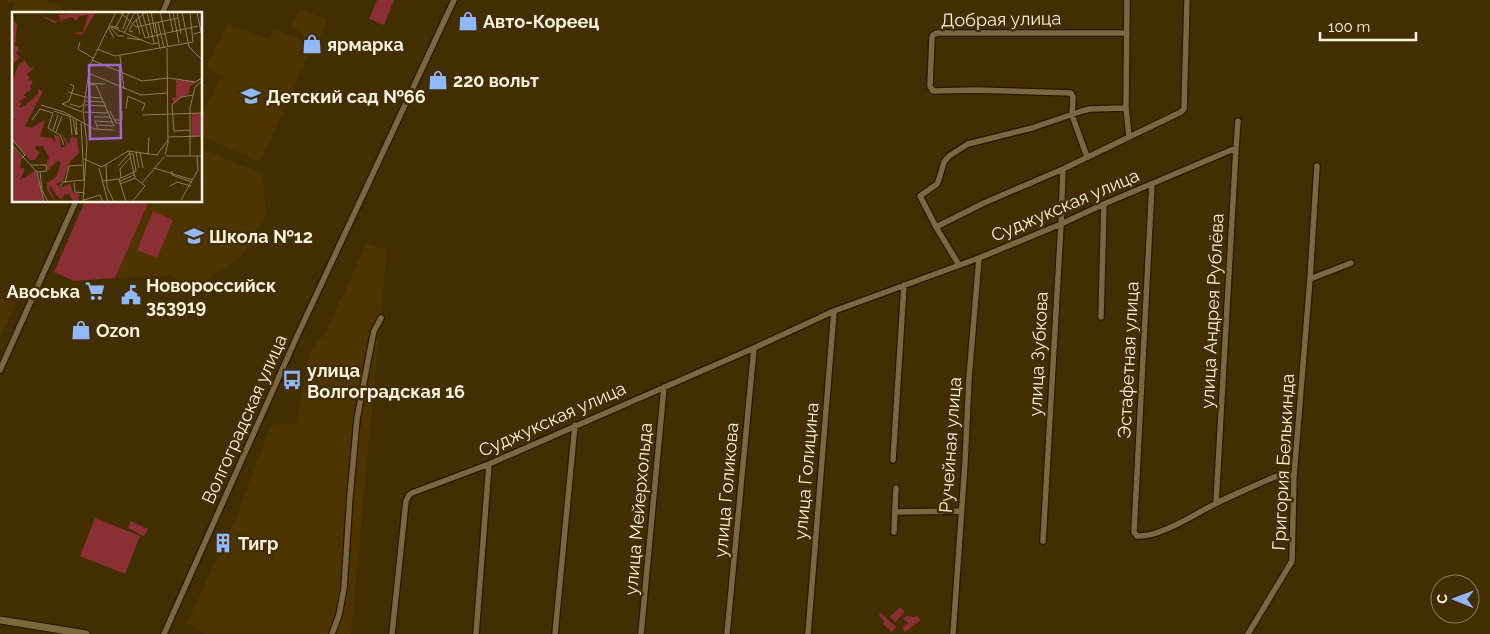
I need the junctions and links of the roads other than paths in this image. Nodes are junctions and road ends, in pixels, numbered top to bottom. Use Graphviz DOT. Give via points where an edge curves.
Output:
graph roads {
  1 [pos="168,0"];
  2 [pos="454,0"];
  3 [pos="1127,0"];
  4 [pos="1187,0"];
  5 [pos="163,12"];
  6 [pos="1127,33"];
  7 [pos="1126,108"];
  8 [pos="1072,115"];
  9 [pos="1238,121"];
  10 [pos="1129,136"];
  11 [pos="1236,148"];
  12 [pos="1087,157"];
  13 [pos="1317,166"];
  14 [pos="1063,169"];
  15 [pos="1152,184"];
  16 [pos="76,202"];
  17 [pos="1104,204"];
  18 [pos="1062,224"];
  19 [pos="936,227"];
  20 [pos="979,258"];
  21 [pos="1351,263"];
  22 [pos="959,265"];
  23 [pos="1310,279"];
  24 [pos="904,285"];
  25 [pos="834,311"];
  26 [pos="1100,317"];
  27 [pos="382,318"];
  28 [pos="754,348"];
  29 [pos="0,370"];
  30 [pos="664,387"];
  31 [pos="575,425"];
  32 [pos="893,460"];
  33 [pos="488,464"];
  34 [pos="1294,476"];
  35 [pos="896,488"];
  36 [pos="1216,503"];
  37 [pos="961,511"];
  38 [pos="895,512"];
  39 [pos="894,532"];
  40 [pos="1043,541"];
  41 [pos="0,620"];
  42 [pos="86,634"];
  43 [pos="164,634"];
  44 [pos="332,634"];
  45 [pos="392,634"];
  46 [pos="476,634"];
  47 [pos="555,634"];
  48 [pos="641,634"];
  49 [pos="728,634"];
  50 [pos="808,634"];
  51 [pos="953,634"];
  52 [pos="1248,634"];
  1 -- 5 [label="street"];
  2 -- 43 [label="street, Волгоградская улица" via="298,334"];
  3 -- 6 [label="street"];
  4 -- 10 [label="street" via="1184,109"];
  6 -- 7 [label="street"];
  6 -- 8 [label="street, Добрая улица" via="934,33 930,86 933,91 1068,92 1073,97"];
  7 -- 8 [label="street" via="1090,109"];
  7 -- 10 [label="street"];
  8 -- 12 [label="street"];
  8 -- 19 [label="street" via="968,144 949,156 940,179 920,196"];
  9 -- 11 [label="street, улица Андрея Рублёва"];
  10 -- 12 [label="street"];
  11 -- 15 [label="street, Суджукская улица"];
  11 -- 36 [label="street, улица Андрея Рублёва"];
  12 -- 14 [label="street"];
  13 -- 23 [label="street, Григория Белькинда"];
  14 -- 18 [label="street, улица Зубкова"];
  14 -- 19 [label="street"];
  15 -- 17 [label="street, Суджукская улица"];
  15 -- 36 [label="street, Эстафетная улица" via="1134,532 1142,536 1168,528"];
  16 -- 29 [label="street"];
  17 -- 18 [label="street, Суджукская улица"];
  17 -- 26 [label="street"];
  18 -- 20 [label="street, Суджукская улица"];
  18 -- 40 [label="street, улица Зубкова"];
  19 -- 22 [label="street"];
  20 -- 22 [label="street, Суджукская улица"];
  20 -- 37 [label="street, Ручейная улица"];
  21 -- 23 [label="street"];
  22 -- 24 [label="street, Суджукская улица"];
  23 -- 34 [label="street, Григория Белькинда"];
  24 -- 25 [label="street, Суджукская улица"];
  24 -- 32 [label="street"];
  25 -- 28 [label="street, Суджукская улица"];
  25 -- 50 [label="street, улица Голицина"];
  27 -- 44 [label="street" via="374,331 357,419 344,588"];
  28 -- 30 [label="street, Суджукская улица"];
  28 -- 49 [label="street, улица Голикова"];
  30 -- 31 [label="street, Суджукская улица"];
  30 -- 48 [label="street, улица Мейерхольда"];
  31 -- 33 [label="street, Суджукская улица"];
  31 -- 47 [label="street"];
  33 -- 45 [label="street, Суджукская улица" via="412,493 407,498"];
  33 -- 46 [label="street"];
  34 -- 36 [label="street" via="1274,477"];
  34 -- 52 [label="street, Григория Белькинда" via="1292,561"];
  35 -- 38 [label="street"];
  37 -- 38 [label="street"];
  37 -- 51 [label="street, Ручейная улица"];
  38 -- 39 [label="street"];
  41 -- 42 [label="street"];
}
